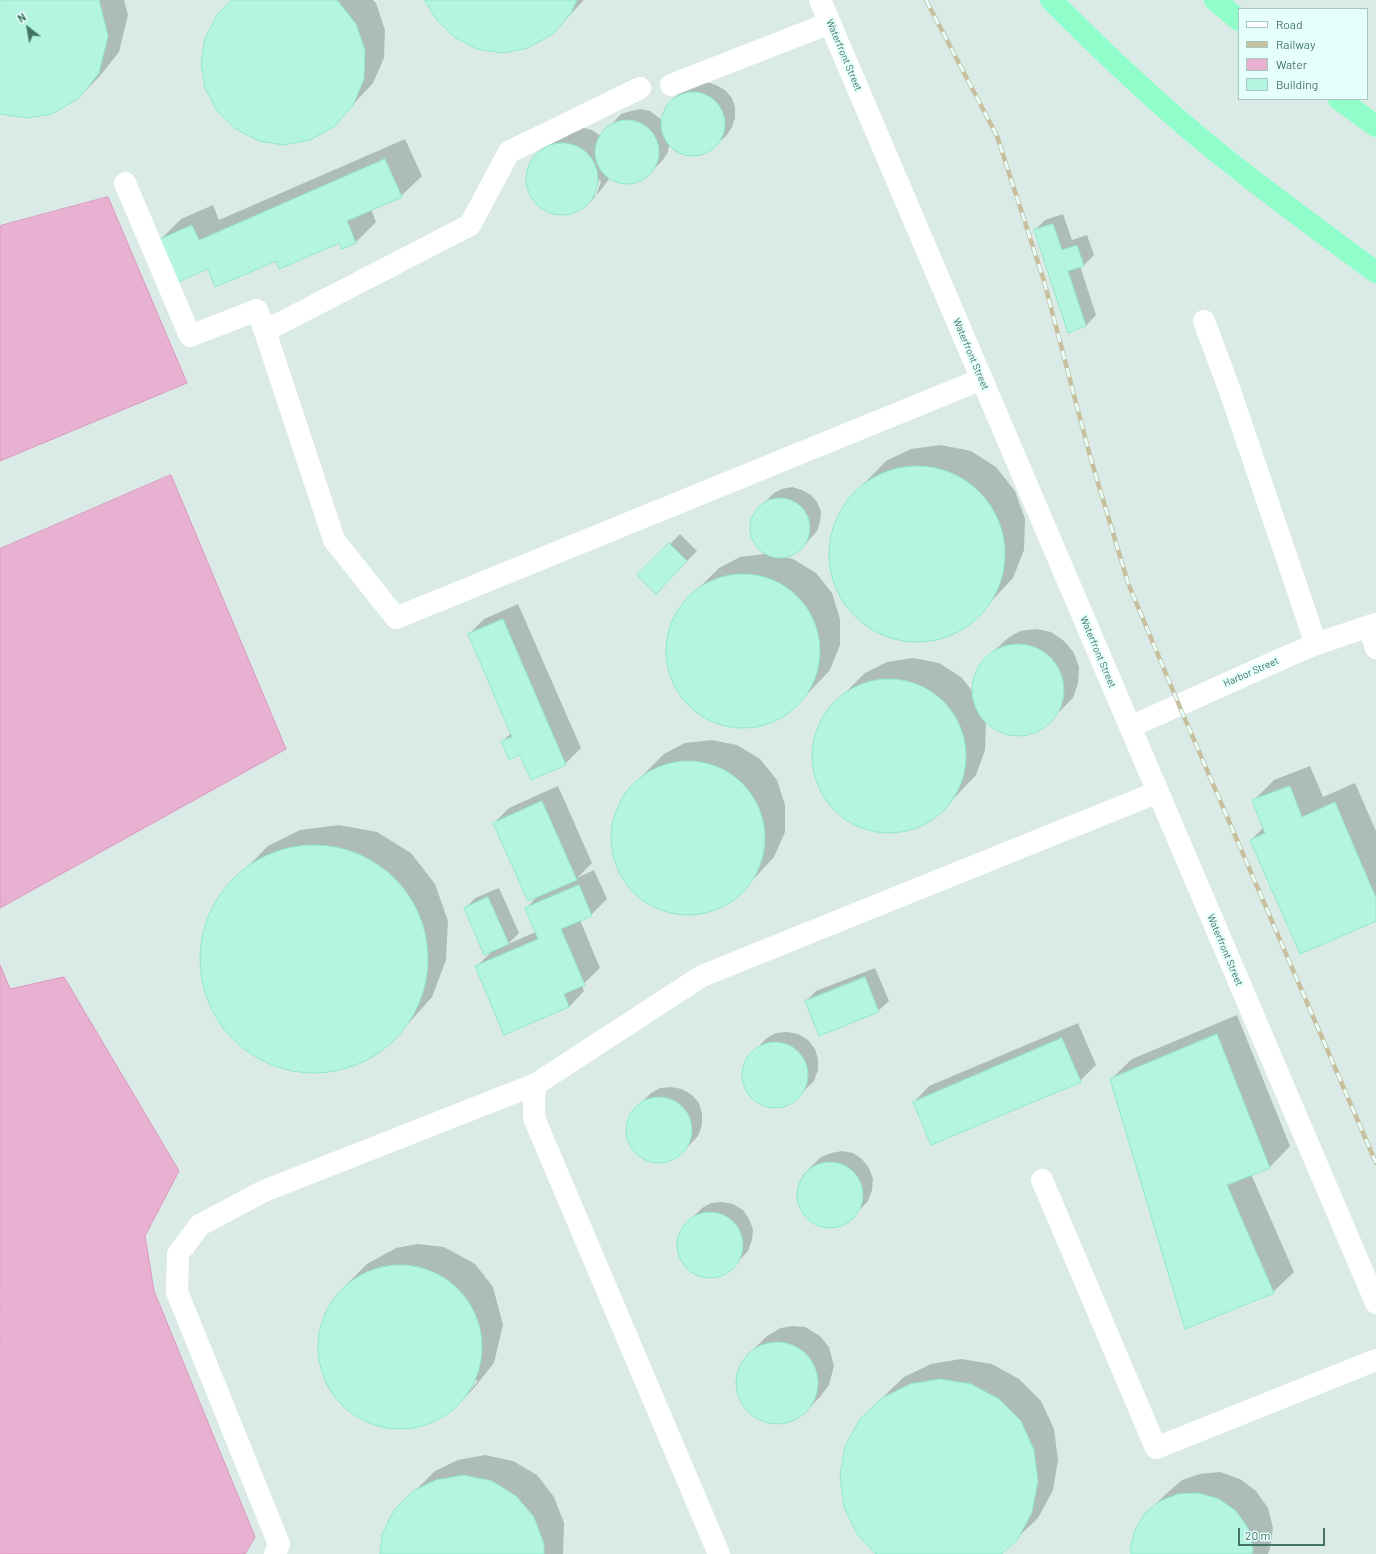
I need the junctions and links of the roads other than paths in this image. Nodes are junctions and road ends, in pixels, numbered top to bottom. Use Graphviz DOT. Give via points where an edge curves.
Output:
graph roads {
  1 [pos="820,0"];
  2 [pos="1051,0"];
  3 [pos="1215,0"];
  4 [pos="1238,19"];
  5 [pos="830,23"];
  6 [pos="671,85"];
  7 [pos="640,88"];
  8 [pos="1339,100"];
  9 [pos="1376,126"];
  10 [pos="125,183"];
  11 [pos="1376,272"];
  12 [pos="1204,321"];
  13 [pos="265,331"];
  14 [pos="982,378"];
  15 [pos="1372,625"];
  16 [pos="1316,644"];
  17 [pos="1376,648"];
  18 [pos="1130,727"];
  19 [pos="1158,792"];
  20 [pos="536,1084"];
  21 [pos="1042,1180"];
  22 [pos="1376,1303"];
  23 [pos="1376,1360"];
  24 [pos="275,1554"];
  25 [pos="719,1554"];
  1 -- 5 [label="street, Waterfront Street"];
  2 -- 11 [label="highway" via="1113,61 1211,148"];
  3 -- 4 [label="highway"];
  5 -- 6 [label="street"];
  5 -- 14 [label="street, Waterfront Street"];
  7 -- 13 [label="street" via="509,152 470,225"];
  8 -- 9 [label="highway"];
  10 -- 13 [label="street" via="190,336 257,310"];
  12 -- 16 [label="street"];
  13 -- 14 [label="street" via="334,540 396,618"];
  14 -- 18 [label="street, Waterfront Street"];
  15 -- 16 [label="street, Harbor Street"];
  15 -- 17 [label="street"];
  16 -- 18 [label="street, Harbor Street"];
  18 -- 19 [label="street, Waterfront Street"];
  19 -- 20 [label="street" via="702,976"];
  19 -- 22 [label="street, Waterfront Street"];
  20 -- 24 [label="street" via="264,1191 200,1225 178,1254 177,1292 279,1544"];
  20 -- 25 [label="street" via="534,1118"];
  21 -- 23 [label="street" via="1156,1448"];
}
